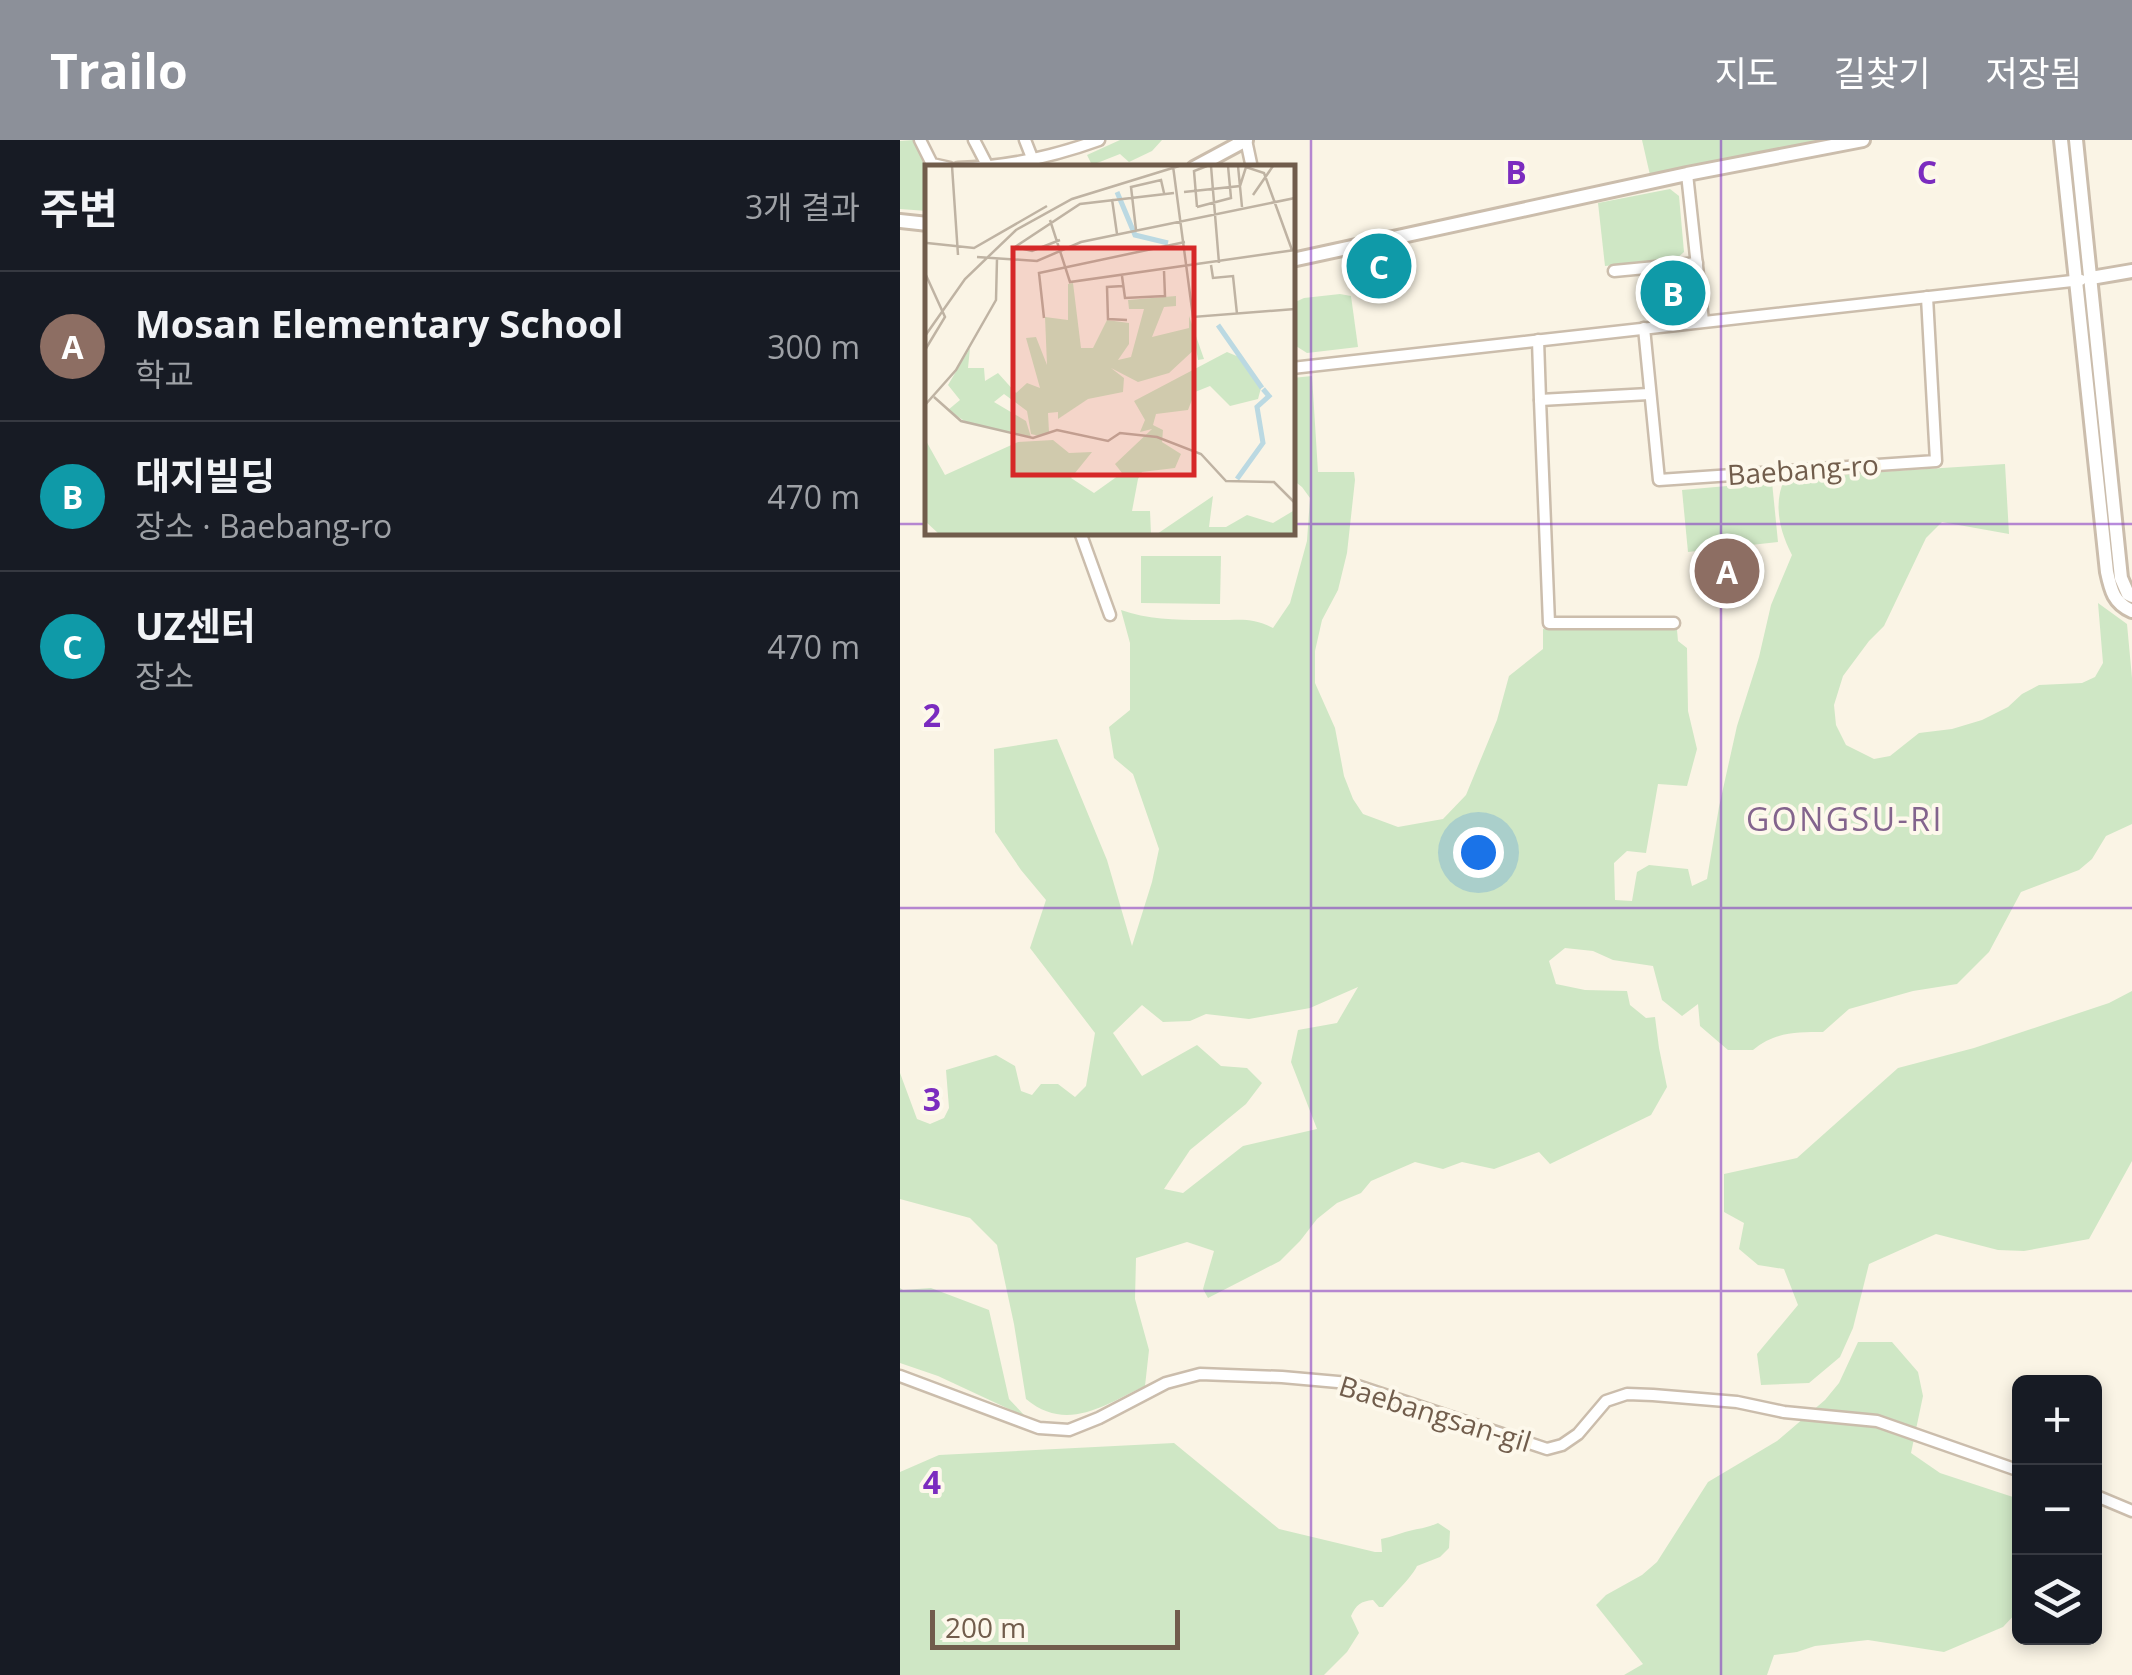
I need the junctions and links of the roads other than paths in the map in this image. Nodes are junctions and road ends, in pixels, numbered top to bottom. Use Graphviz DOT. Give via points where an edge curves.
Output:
graph roads {
  1 [pos="920,140"];
  2 [pos="974,140"];
  3 [pos="1025,140"];
  4 [pos="1098,140"];
  5 [pos="1246,140"];
  6 [pos="1863,140"];
  7 [pos="2062,140"];
  8 [pos="2076,140"];
  9 [pos="1081,143"];
  10 [pos="1035,164"];
  11 [pos="936,165"];
  12 [pos="987,165"];
  13 [pos="1200,165"];
  14 [pos="1251,165"];
  15 [pos="1688,174"];
  16 [pos="900,221"];
  17 [pos="925,224"];
  18 [pos="1295,259"];
  19 [pos="1697,263"];
  20 [pos="1614,270"];
  21 [pos="2132,271"];
  22 [pos="2092,278"];
  23 [pos="2075,280"];
  24 [pos="1927,297"];
  25 [pos="1703,321"];
  26 [pos="1644,328"];
  27 [pos="1538,340"];
  28 [pos="1295,368"];
  29 [pos="1649,394"];
  30 [pos="1540,400"];
  31 [pos="1081,535"];
  32 [pos="2132,596"];
  33 [pos="2132,612"];
  34 [pos="1110,614"];
  35 [pos="1674,623"];
  36 [pos="900,1376"];
  37 [pos="2012,1468"];
  38 [pos="2102,1498"];
  39 [pos="2132,1511"];
  1 -- 11 [label="street"];
  2 -- 12 [label="street"];
  3 -- 10 [label="street"];
  4 -- 9 [label="street"];
  5 -- 13 [label="street"];
  5 -- 14 [label="street"];
  6 -- 15 [label="street"];
  7 -- 23 [label="street"];
  8 -- 22 [label="street"];
  9 -- 10 [label="street"];
  15 -- 18 [label="street"];
  15 -- 19 [label="street"];
  16 -- 17 [label="street"];
  19 -- 20 [label="street"];
  19 -- 25 [label="street"];
  21 -- 22 [label="street"];
  22 -- 23 [label="street"];
  22 -- 32 [label="street" via="2121,578"];
  23 -- 24 [label="street"];
  23 -- 33 [label="street" via="2111,592"];
  24 -- 25 [label="street"];
  24 -- 29 [label="street, Baebang-ro" via="1936,461 1659,480"];
  25 -- 26 [label="street"];
  26 -- 27 [label="street"];
  26 -- 29 [label="street, Baebang-ro"];
  27 -- 28 [label="street"];
  27 -- 30 [label="street"];
  29 -- 30 [label="street"];
  30 -- 35 [label="street" via="1549,623"];
  31 -- 34 [label="street"];
  36 -- 37 [label="street, Baebangsan-gil" via="1039,1428 1068,1430 1200,1374 1349,1383 1547,1449 1578,1434 1606,1401 1628,1394 1710,1399 1877,1422"];
  38 -- 39 [label="street"];
}
